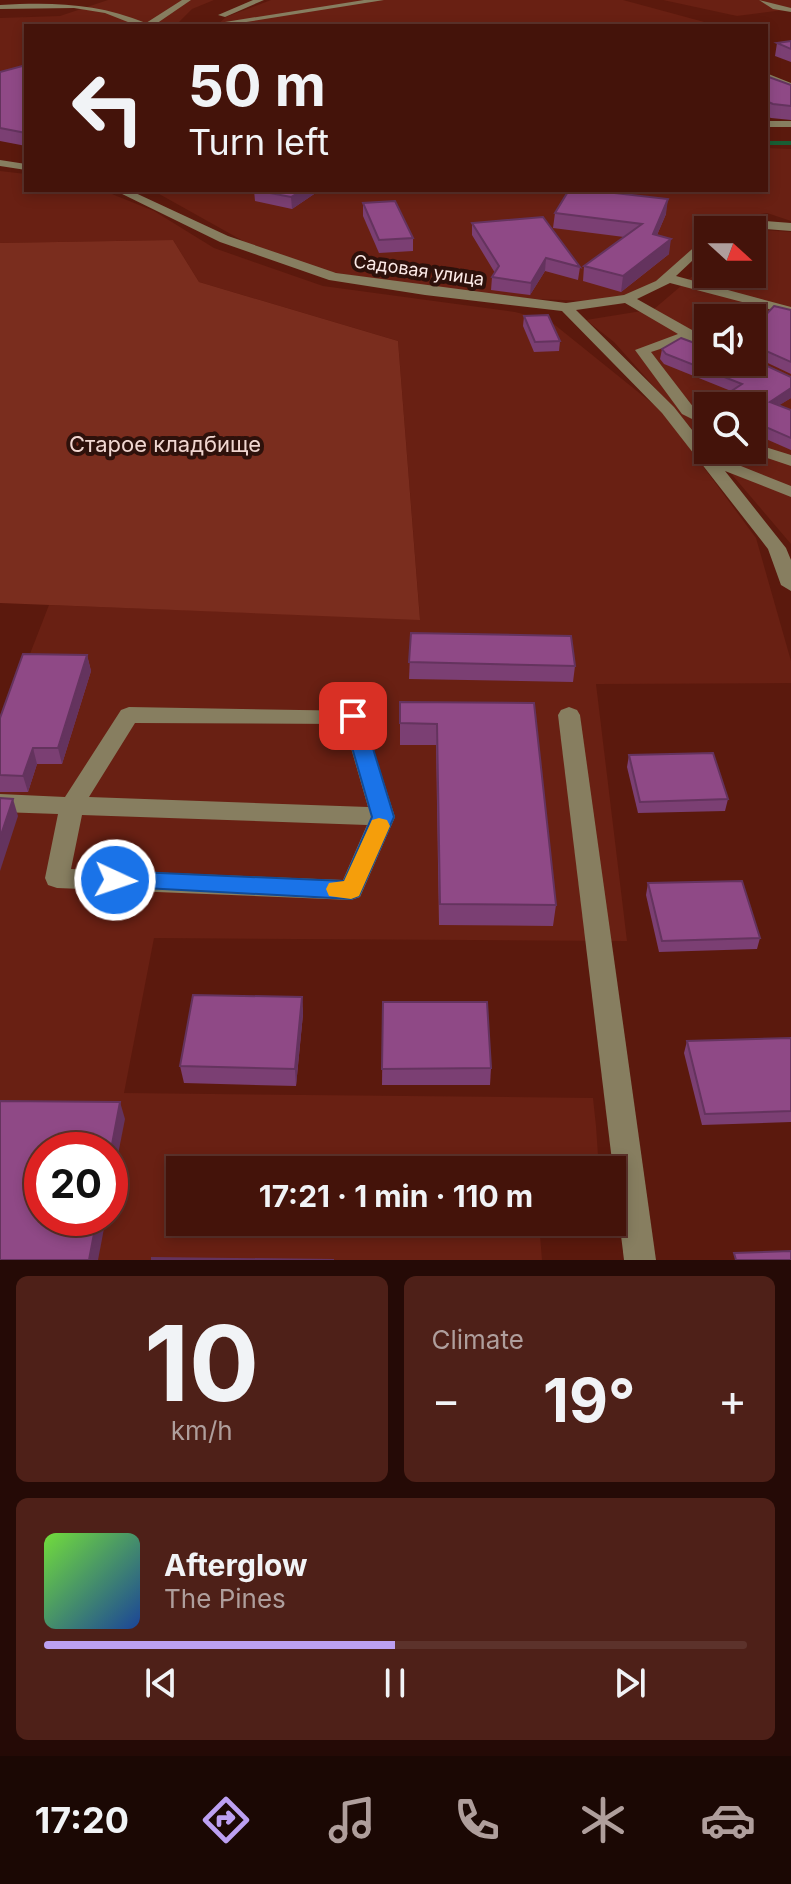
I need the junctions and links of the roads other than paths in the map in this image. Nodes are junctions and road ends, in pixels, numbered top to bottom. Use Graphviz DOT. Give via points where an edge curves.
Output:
graph roads {
  1 [pos="187,0"];
  2 [pos="260,0"];
  3 [pos="380,0"];
  4 [pos="763,0"];
  5 [pos="0,7"];
  6 [pos="791,10"];
  7 [pos="142,24"];
  8 [pos="149,24"];
  9 [pos="206,24"];
  10 [pos="216,24"];
  11 [pos="768,77"];
  12 [pos="791,86"];
  13 [pos="768,124"];
  14 [pos="791,124"];
  15 [pos="0,163"];
  16 [pos="24,167"];
  17 [pos="124,192"];
  18 [pos="766,225"];
  19 [pos="791,227"];
  20 [pos="694,252"];
  21 [pos="667,278"];
  22 [pos="627,299"];
  23 [pos="566,307"];
  24 [pos="791,311"];
  25 [pos="688,335"];
  26 [pos="694,338"];
  27 [pos="694,414"];
  28 [pos="694,442"];
  29 [pos="766,453"];
  30 [pos="791,461"];
  31 [pos="711,464"];
  32 [pos="724,464"];
  33 [pos="791,492"];
  34 [pos="791,585"];
  35 [pos="569,715"];
  36 [pos="0,803"];
  37 [pos="72,805"];
  38 [pos="383,817"];
  39 [pos="640,1260"];
  1 -- 8 [label="street"];
  2 -- 9 [label="street"];
  3 -- 10 [label="street"];
  4 -- 6 [label="street"];
  5 -- 7 [label="street" via="84,4"];
  11 -- 12 [label="street"];
  13 -- 14 [label="street"];
  15 -- 16 [label="street"];
  17 -- 23 [label="street, Садовая улица" via="224,239 334,277"];
  18 -- 19 [label="street"];
  20 -- 21 [label="street, Садовая улица"];
  21 -- 22 [label="street, Садовая улица"];
  21 -- 24 [label="street"];
  22 -- 23 [label="street, Садовая улица"];
  22 -- 25 [label="street"];
  23 -- 28 [label="street"];
  25 -- 26 [label="street"];
  25 -- 27 [label="street" via="642,350"];
  29 -- 30 [label="street"];
  31 -- 34 [label="street" via="777,548"];
  32 -- 33 [label="street"];
  35 -- 39 [label="street"];
  36 -- 37 [label="street"];
  37 -- 38 [label="street"];
  37 -- 38 [label="street" via="129,715 353,716"];
  37 -- 38 [label="street" via="57,878 351,890"];
}
